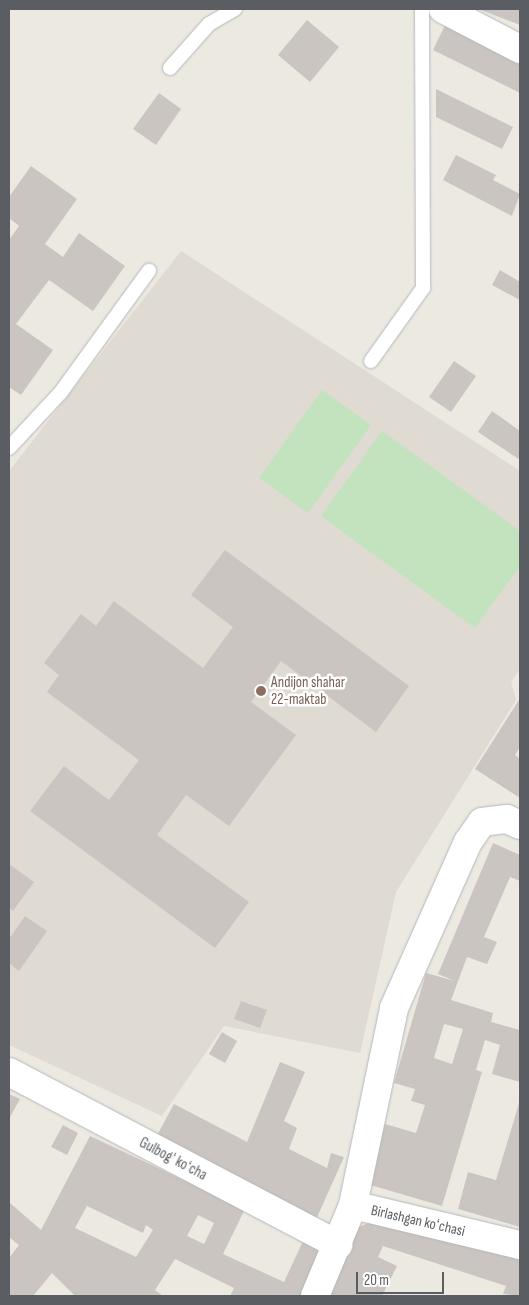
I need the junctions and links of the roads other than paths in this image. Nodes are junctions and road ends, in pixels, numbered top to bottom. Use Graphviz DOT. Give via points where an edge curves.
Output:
graph roads {
  1 [pos="235,9"];
  2 [pos="422,9"];
  3 [pos="443,9"];
  4 [pos="520,49"];
  5 [pos="170,68"];
  6 [pos="149,271"];
  7 [pos="371,362"];
  8 [pos="9,448"];
  9 [pos="520,825"];
  10 [pos="9,1072"];
  11 [pos="353,1205"];
  12 [pos="338,1245"];
  13 [pos="520,1245"];
  14 [pos="315,1296"];
  1 -- 5 [label="lane" via="209,24"];
  2 -- 7 [label="lane" via="423,288"];
  3 -- 4 [label="street"];
  6 -- 8 [label="lane" via="60,392"];
  9 -- 11 [label="street" via="507,819 482,822 468,842 394,1008"];
  10 -- 12 [label="street, Gulbogʻ koʻcha"];
  11 -- 12 [label="street, Birlashgan koʻchasi"];
  11 -- 13 [label="street, Birlashgan koʻchasi"];
  12 -- 14 [label="street, Birlashgan koʻchasi"];
}
